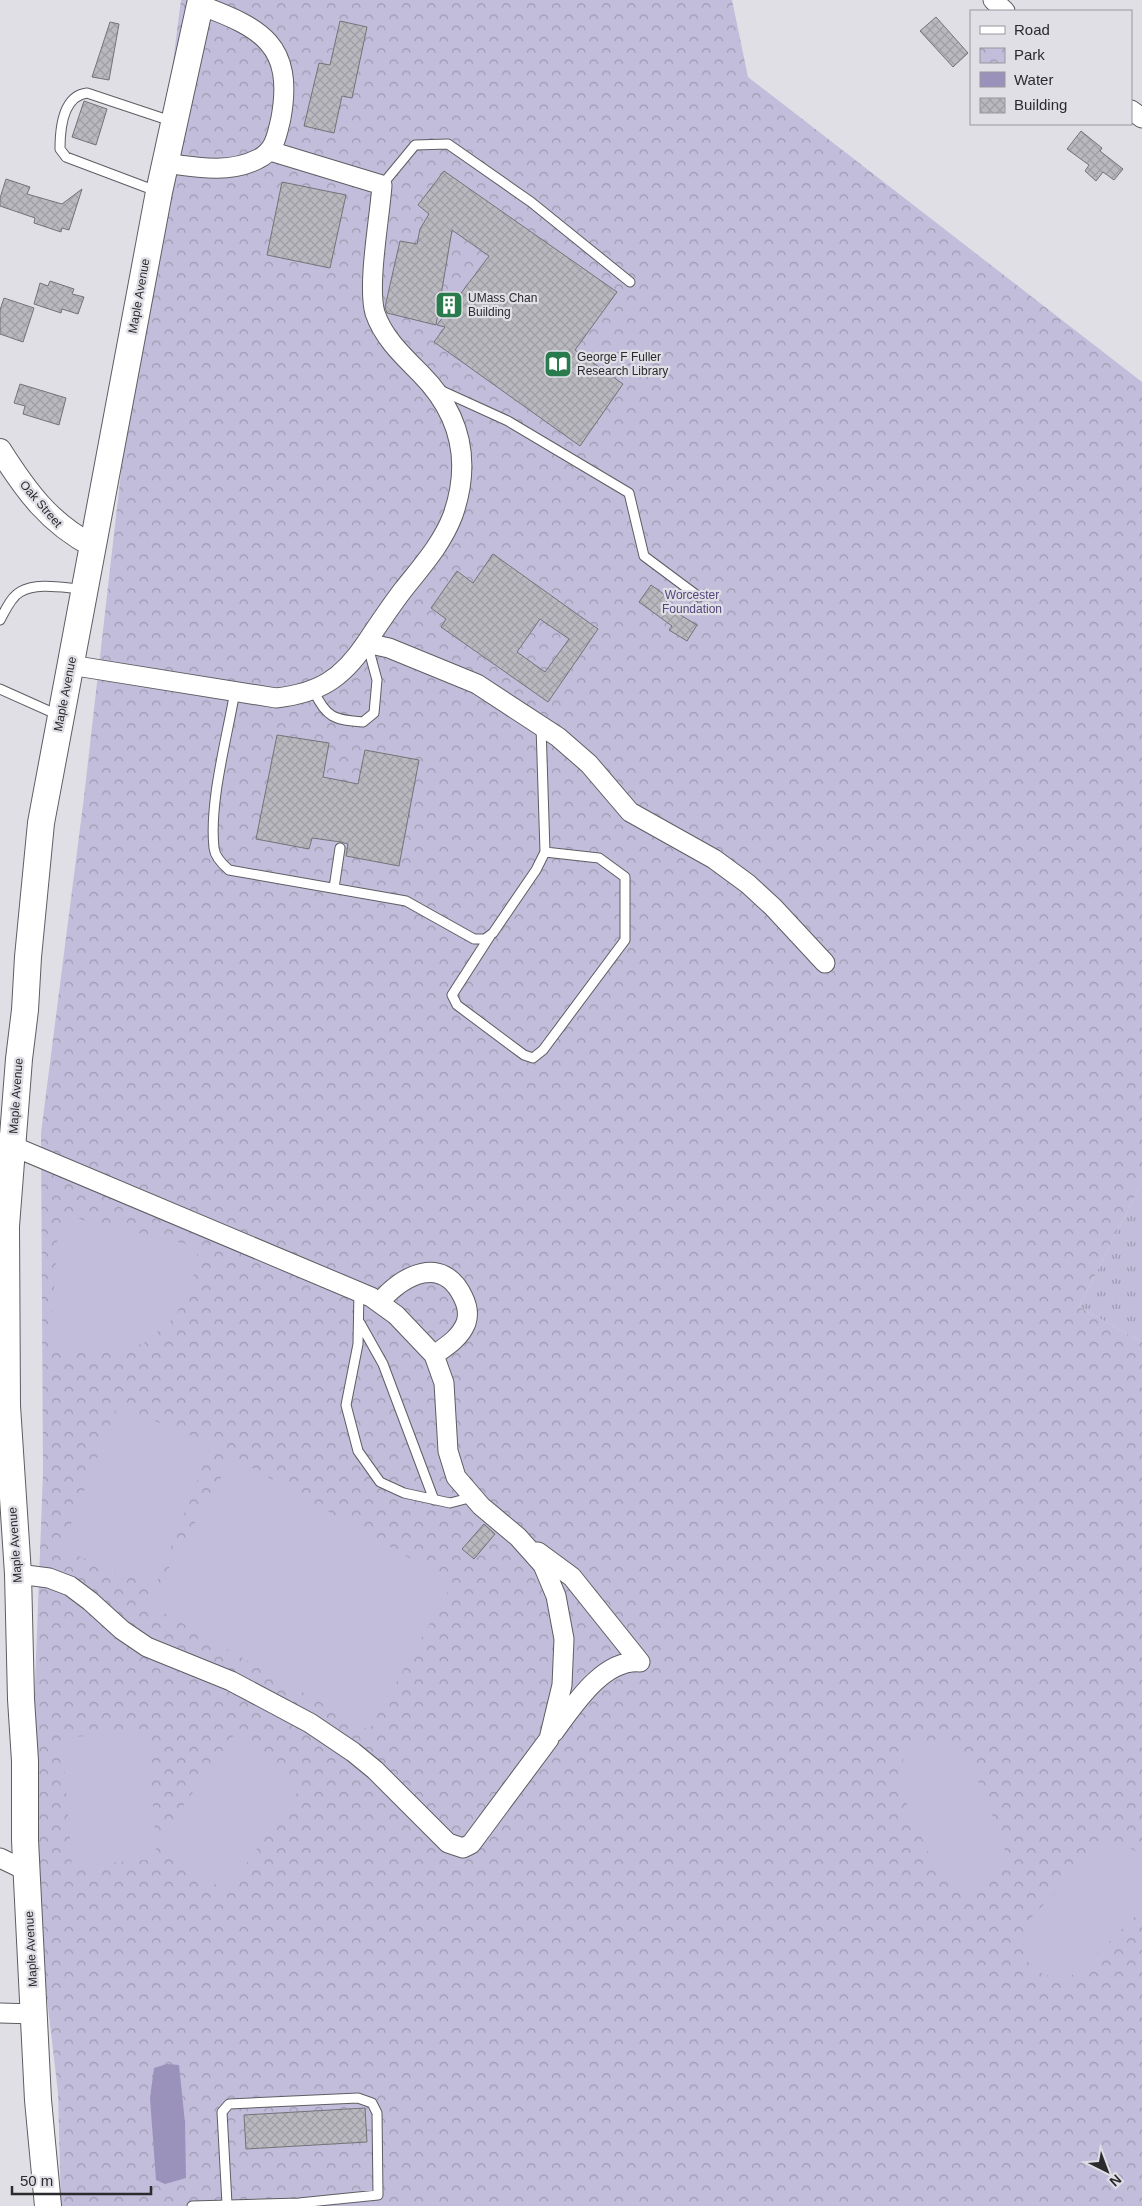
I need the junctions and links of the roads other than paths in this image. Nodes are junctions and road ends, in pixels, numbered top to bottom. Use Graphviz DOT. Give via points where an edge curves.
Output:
graph roads {
  1 [pos="993,0"];
  2 [pos="200,2"];
  3 [pos="1004,10"];
  4 [pos="174,122"];
  5 [pos="270,151"];
  6 [pos="164,163"];
  7 [pos="382,185"];
  8 [pos="159,192"];
  9 [pos="630,282"];
  10 [pos="433,387"];
  11 [pos="0,450"];
  12 [pos="93,546"];
  13 [pos="85,590"];
  14 [pos="699,597"];
  15 [pos="0,620"];
  16 [pos="366,643"];
  17 [pos="70,665"];
  18 [pos="0,689"];
  19 [pos="314,691"];
  20 [pos="235,692"];
  21 [pos="61,716"];
  22 [pos="540,726"];
  23 [pos="340,848"];
  24 [pos="545,852"];
  25 [pos="334,888"];
  26 [pos="490,935"];
  27 [pos="825,963"];
  28 [pos="6,1143"];
  29 [pos="359,1291"];
  30 [pos="380,1302"];
  31 [pos="359,1321"];
  32 [pos="434,1355"];
  33 [pos="473,1497"];
  34 [pos="434,1500"];
  35 [pos="6,1506"];
  36 [pos="528,1546"];
  37 [pos="18,1574"];
  38 [pos="549,1739"];
  39 [pos="0,1858"];
  40 [pos="27,1871"];
  41 [pos="0,2013"];
  42 [pos="35,2014"];
  43 [pos="378,2195"];
  44 [pos="344,2202"];
  45 [pos="227,2204"];
  46 [pos="48,2206"];
  47 [pos="192,2206"];
  48 [pos="379,2206"];
  1 -- 3 [label="street"];
  2 -- 4 [label="main road, Maple Avenue"];
  2 -- 5 [label="street" via="259,32 274,50 283,72 284,86 279,128"];
  4 -- 6 [label="main road, Maple Avenue"];
  4 -- 8 [label="lane" via="87,92 72,98 63,122 60,149 66,157"];
  5 -- 6 [label="street" via="258,160 225,168"];
  5 -- 7 [label="street"];
  6 -- 8 [label="main road, Maple Avenue"];
  7 -- 9 [label="lane" via="416,146 448,144 531,202"];
  7 -- 10 [label="street" via="374,281 375,311 379,324 394,346"];
  8 -- 12 [label="main road, Maple Avenue"];
  10 -- 14 [label="lane" via="508,421 629,493 644,556"];
  10 -- 16 [label="street" via="454,420 460,439 462,468 458,497 446,532"];
  11 -- 12 [label="street, Oak Street" via="52,520"];
  12 -- 13 [label="main road, Maple Avenue"];
  13 -- 15 [label="lane" via="40,587 20,592"];
  13 -- 17 [label="main road, Maple Avenue"];
  16 -- 19 [label="street" via="336,677"];
  16 -- 19 [label="lane" via="378,680 374,713 363,722 338,720 322,708"];
  16 -- 22 [label="street" via="389,648 476,684"];
  17 -- 20 [label="street"];
  17 -- 21 [label="main road, Maple Avenue"];
  18 -- 21 [label="lane"];
  19 -- 20 [label="street" via="276,698"];
  20 -- 25 [label="lane" via="216,799 214,850 220,863 229,870"];
  21 -- 28 [label="main road, Maple Avenue" via="38,848"];
  22 -- 24 [label="lane"];
  22 -- 27 [label="street" via="587,762 630,812 714,860 756,890"];
  23 -- 25 [label="lane"];
  24 -- 26 [label="lane"];
  24 -- 26 [label="lane" via="599,858 625,876 625,940 543,1050 533,1058 524,1056 457,1005 452,995"];
  25 -- 26 [label="lane" via="406,901 474,939 485,939"];
  28 -- 29 [label="street"];
  28 -- 35 [label="main road, Maple Avenue"];
  29 -- 30 [label="street"];
  29 -- 31 [label="lane"];
  30 -- 32 [label="street"];
  30 -- 32 [label="street" via="394,1287 419,1274 438,1273 452,1281 465,1300 468,1317 457,1338"];
  31 -- 34 [label="lane" via="383,1364"];
  31 -- 34 [label="lane" via="358,1344 346,1405 358,1451 380,1482 404,1493"];
  32 -- 33 [label="street" via="444,1383 450,1460 456,1477"];
  33 -- 34 [label="lane" via="450,1503"];
  33 -- 36 [label="street"];
  35 -- 37 [label="main road, Maple Avenue"];
  36 -- 38 [label="street" via="551,1580 564,1640 562,1685"];
  36 -- 38 [label="street" via="572,1578 640,1662 615,1665 600,1675"];
  37 -- 38 [label="street" via="49,1578 70,1586 147,1647 231,1681 310,1723 375,1770 441,1838 453,1846 463,1848 475,1840"];
  37 -- 40 [label="main road, Maple Avenue"];
  39 -- 40 [label="street"];
  40 -- 42 [label="main road, Maple Avenue"];
  41 -- 42 [label="street"];
  42 -- 46 [label="main road, Maple Avenue" via="38,2100"];
  43 -- 44 [label="lane"];
  43 -- 45 [label="lane" via="377,2113 372,2103 358,2098 229,2104 222,2112"];
  43 -- 48 [label="lane"];
  44 -- 45 [label="lane"];
  45 -- 47 [label="lane"];
}
